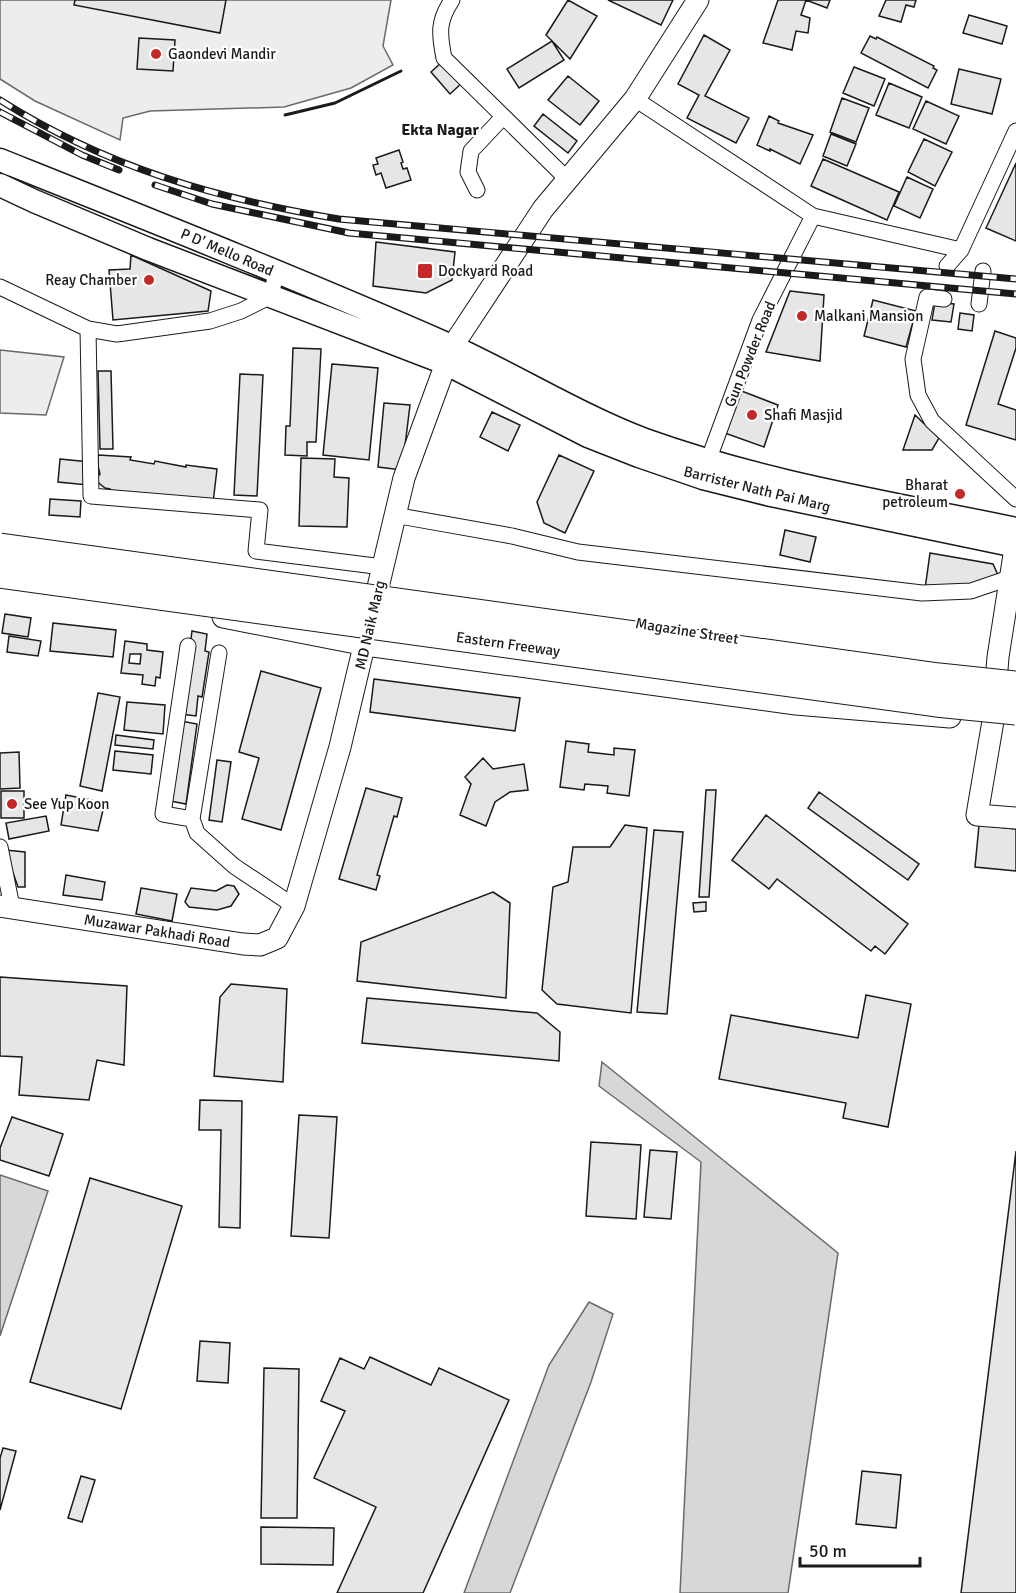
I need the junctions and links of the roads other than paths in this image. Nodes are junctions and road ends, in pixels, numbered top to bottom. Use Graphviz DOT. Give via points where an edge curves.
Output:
graph roads {
  1 [pos="452,0"];
  2 [pos="698,0"];
  3 [pos="635,99"];
  4 [pos="503,117"];
  5 [pos="1016,131"];
  6 [pos="0,160"];
  7 [pos="567,179"];
  8 [pos="0,185"];
  9 [pos="477,190"];
  10 [pos="813,216"];
  11 [pos="961,250"];
  12 [pos="947,266"];
  13 [pos="983,271"];
  14 [pos="276,273"];
  15 [pos="0,287"];
  16 [pos="271,296"];
  17 [pos="944,299"];
  18 [pos="979,304"];
  19 [pos="88,330"];
  20 [pos="448,355"];
  21 [pos="708,461"];
  22 [pos="1016,499"];
  23 [pos="394,515"];
  24 [pos="0,534"];
  25 [pos="1016,541"];
  26 [pos="0,547"];
  27 [pos="383,567"];
  28 [pos="0,574"];
  29 [pos="1010,578"];
  30 [pos="0,585"];
  31 [pos="378,589"];
  32 [pos="366,645"];
  33 [pos="188,646"];
  34 [pos="219,653"];
  35 [pos="1010,677"];
  36 [pos="1004,716"];
  37 [pos="1016,722"];
  38 [pos="1016,818"];
  39 [pos="192,819"];
  40 [pos="0,847"];
  41 [pos="294,906"];
  42 [pos="6,907"];
  1 -- 4 [label="street" via="443,14 439,34 444,58"];
  2 -- 3 [label="street"];
  3 -- 7 [label="street"];
  3 -- 10 [label="street"];
  4 -- 7 [label="street"];
  4 -- 9 [label="street" via="471,151 468,172"];
  5 -- 11 [label="street"];
  6 -- 14 [label="main road, P D' Mello Road"];
  7 -- 20 [label="street" via="543,209"];
  8 -- 16 [label="main road, P D' Mello Road"];
  10 -- 11 [label="street"];
  10 -- 21 [label="street, Gun Powder Road" via="760,320"];
  11 -- 12 [label="street"];
  13 -- 18 [label="street"];
  14 -- 16 [label="street"];
  14 -- 20 [label="main road, P D' Mello Road"];
  15 -- 19 [label="street"];
  16 -- 19 [label="street" via="210,321 117,334"];
  16 -- 20 [label="main road, P D' Mello Road"];
  17 -- 22 [label="street" via="927,297 913,359 918,395 932,422"];
  19 -- 27 [label="street" via="92,496 260,510 255,551"];
  20 -- 21 [label="main road, Barrister Nath Pai Marg" via="596,420"];
  20 -- 23 [label="street, MD Naik Marg"];
  20 -- 25 [label="main road, Barrister Nath Pai Marg" via="588,436 703,478 771,495"];
  21 -- 25 [label="main road, Barrister Nath Pai Marg"];
  23 -- 27 [label="street, MD Naik Marg"];
  23 -- 29 [label="street" via="578,552 922,593 971,591"];
  24 -- 31 [label="street"];
  25 -- 29 [label="street"];
  26 -- 35 [label="highway, Eastern Freeway, bridge" via="939,677"];
  27 -- 31 [label="street, MD Naik Marg"];
  28 -- 36 [label="highway, Eastern Freeway, bridge" via="936,703"];
  29 -- 35 [label="street"];
  30 -- 32 [label="street" via="209,614"];
  31 -- 32 [label="street, MD Naik Marg"];
  31 -- 35 [label="street, Magazine Street"];
  32 -- 36 [label="street" via="796,704"];
  32 -- 41 [label="street, MD Naik Marg"];
  33 -- 39 [label="street" via="163,814"];
  34 -- 39 [label="street"];
  35 -- 36 [label="street"];
  36 -- 37 [label="street"];
  36 -- 38 [label="street" via="977,815"];
  39 -- 41 [label="street" via="197,833 234,866"];
  40 -- 42 [label="street"];
  41 -- 42 [label="street, Muzawar Pakhadi Road" via="277,938 260,945"];
}
